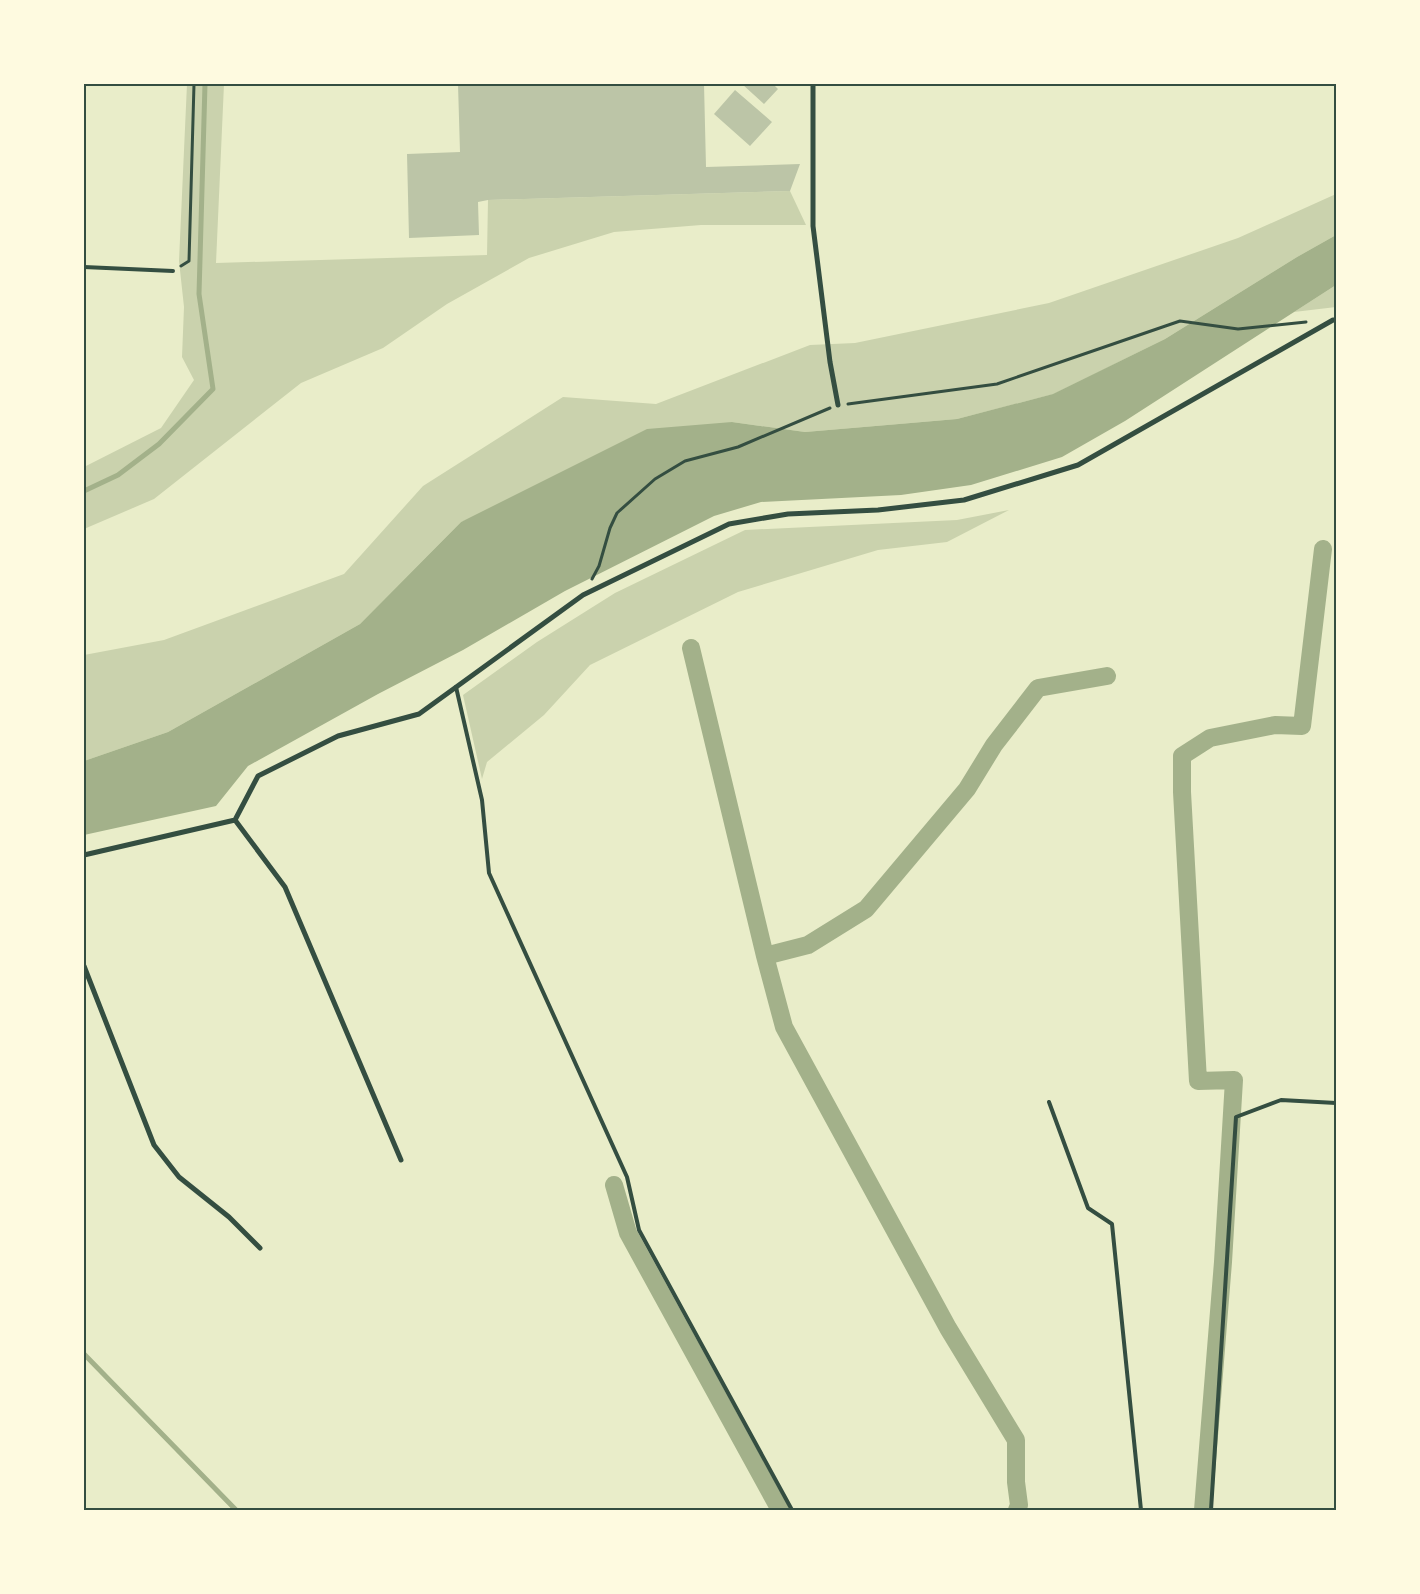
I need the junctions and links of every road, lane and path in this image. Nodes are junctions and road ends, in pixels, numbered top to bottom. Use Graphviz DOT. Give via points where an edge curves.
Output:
graph roads {
  1 [pos="194,84"];
  2 [pos="813,84"];
  3 [pos="84,267"];
  4 [pos="173,270"];
  5 [pos="1335,320"];
  6 [pos="838,405"];
  7 [pos="583,595"];
  8 [pos="456,687"];
  9 [pos="235,820"];
  10 [pos="84,855"];
  11 [pos="84,966"];
  12 [pos="1050,1102"];
  13 [pos="1336,1102"];
  14 [pos="401,1160"];
  15 [pos="260,1248"];
  16 [pos="792,1510"];
  17 [pos="1141,1510"];
  18 [pos="1211,1510"];
  1 -- 4 [label="path" via="189,261"];
  2 -- 6 [label="street" via="813,226"];
  3 -- 4 [label="lane"];
  5 -- 6 [label="path" via="1238,329 1180,321 997,384"];
  5 -- 7 [label="street" via="1078,464 964,500 878,510 788,514 729,524"];
  6 -- 7 [label="path" via="738,447 686,461 655,479 617,513 599,566"];
  7 -- 8 [label="street"];
  8 -- 9 [label="street" via="419,714 338,736 258,776"];
  8 -- 16 [label="lane" via="482,800 488,873 627,1177 639,1230"];
  9 -- 10 [label="street"];
  9 -- 14 [label="street" via="285,887"];
  11 -- 15 [label="street" via="154,1145 179,1177 229,1217"];
  12 -- 17 [label="lane" via="1088,1208 1112,1224"];
  13 -- 18 [label="lane" via="1281,1100 1236,1117"];
}
